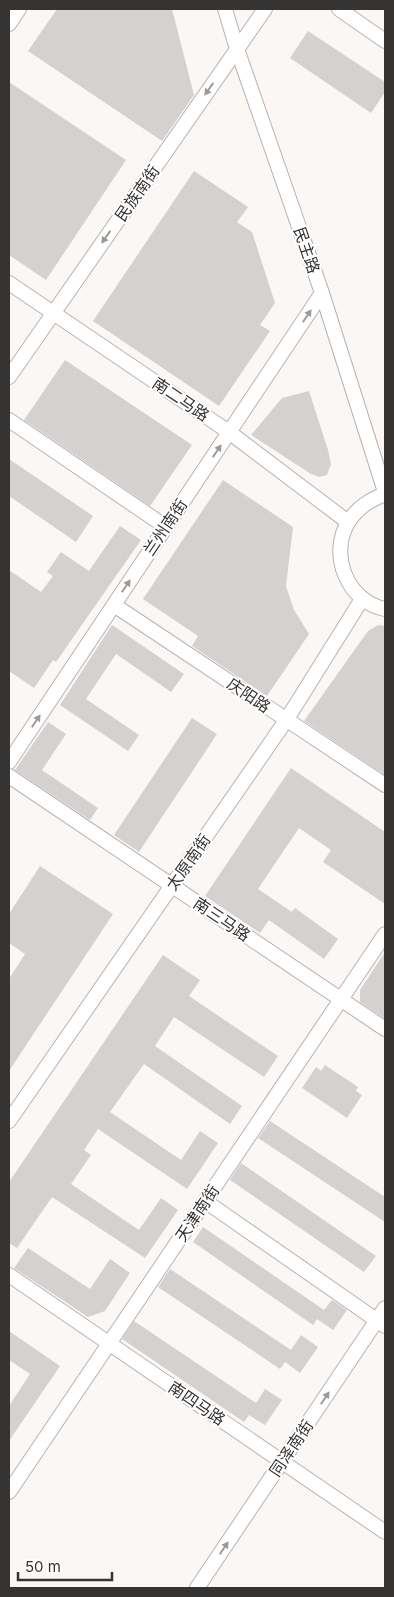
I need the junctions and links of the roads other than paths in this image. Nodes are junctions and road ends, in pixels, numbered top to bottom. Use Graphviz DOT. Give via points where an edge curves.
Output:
graph roads {
  1 [pos="19,9"];
  2 [pos="225,9"];
  3 [pos="265,9"];
  4 [pos="339,9"];
  5 [pos="9,24"];
  6 [pos="385,41"];
  7 [pos="237,49"];
  8 [pos="9,283"];
  9 [pos="322,293"];
  10 [pos="53,313"];
  11 [pos="9,377"];
  12 [pos="9,420"];
  13 [pos="229,432"];
  14 [pos="385,493"];
  15 [pos="348,522"];
  16 [pos="166,527"];
  17 [pos="362,598"];
  18 [pos="114,605"];
  19 [pos="385,609"];
  20 [pos="286,719"];
  21 [pos="9,762"];
  22 [pos="9,776"];
  23 [pos="385,785"];
  24 [pos="172,885"];
  25 [pos="385,934"];
  26 [pos="341,999"];
  27 [pos="385,1029"];
  28 [pos="9,1121"];
  29 [pos="205,1201"];
  30 [pos="9,1275"];
  31 [pos="385,1308"];
  32 [pos="381,1323"];
  33 [pos="109,1343"];
  34 [pos="282,1462"];
  35 [pos="9,1492"];
  36 [pos="385,1532"];
  37 [pos="197,1588"];
  1 -- 5 [label="street"];
  2 -- 7 [label="street, 民主路"];
  3 -- 7 [label="street, 民族南街"];
  4 -- 6 [label="street"];
  7 -- 9 [label="street, 民主路"];
  7 -- 10 [label="street, 民族南街, one-way"];
  8 -- 10 [label="street, 南二马路"];
  13 -- 9 [label="street, 兰州南街, one-way"];
  9 -- 14 [label="street, 民主路"];
  10 -- 11 [label="street, 民族南街"];
  10 -- 13 [label="street, 南二马路"];
  12 -- 16 [label="street"];
  13 -- 15 [label="street, 南二马路"];
  16 -- 13 [label="street, 兰州南街, one-way"];
  14 -- 15 [label="street" via="364,504"];
  15 -- 17 [label="street" via="341,538 341,563 350,586"];
  18 -- 16 [label="street, 兰州南街, one-way"];
  17 -- 19 [label="street"];
  17 -- 20 [label="street, 太原南街"];
  18 -- 20 [label="street, 庆阳路"];
  21 -- 18 [label="street, 兰州南街, one-way"];
  20 -- 23 [label="street, 庆阳路"];
  20 -- 24 [label="street, 太原南街"];
  22 -- 24 [label="street, 南三马路"];
  24 -- 26 [label="street, 南三马路"];
  24 -- 28 [label="street, 太原南街"];
  25 -- 26 [label="street, 天津南街"];
  26 -- 27 [label="street, 南三马路"];
  26 -- 29 [label="street, 天津南街"];
  29 -- 32 [label="street"];
  29 -- 33 [label="street, 天津南街"];
  30 -- 33 [label="street, 南四马路"];
  31 -- 32 [label="street, 同泽南街"];
  34 -- 32 [label="street, 同泽南街, one-way"];
  33 -- 34 [label="street, 南四马路"];
  33 -- 35 [label="street, 天津南街"];
  34 -- 36 [label="street, 南四马路"];
  37 -- 34 [label="street, 同泽南街, one-way"];
}
